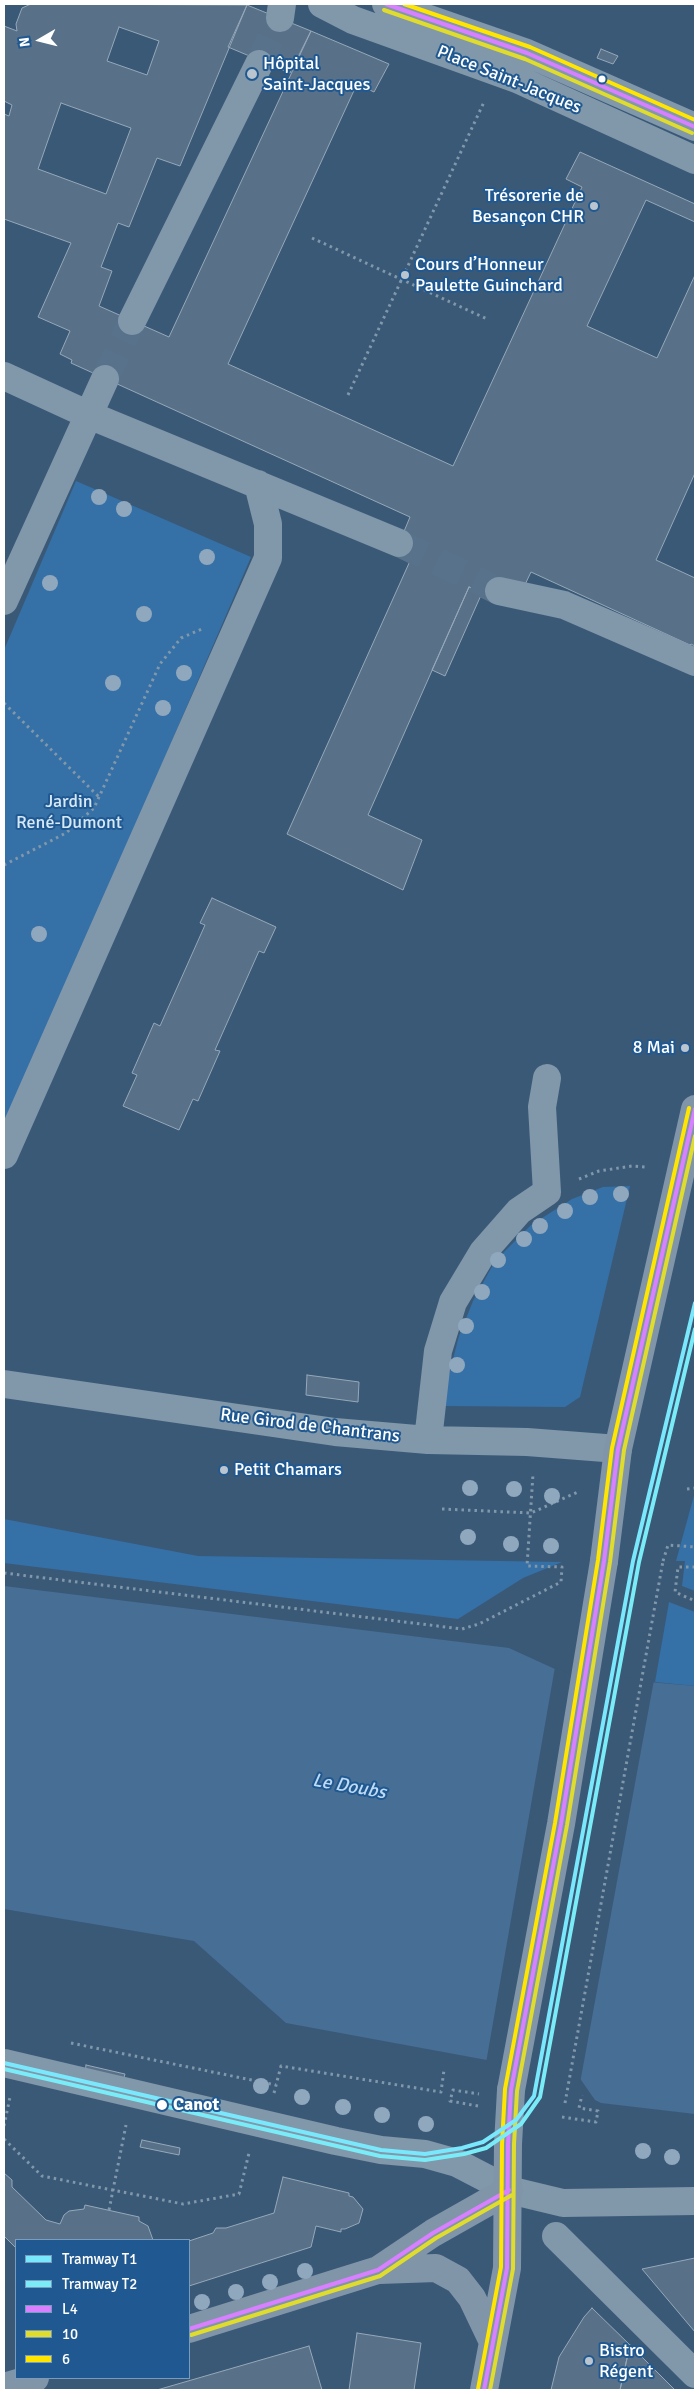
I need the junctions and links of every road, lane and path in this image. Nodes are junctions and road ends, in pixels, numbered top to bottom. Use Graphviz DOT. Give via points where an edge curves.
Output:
graph roads {
  1 [pos="322,4"];
  2 [pos="386,4"];
  3 [pos="259,64"];
  4 [pos="484,102"];
  5 [pos="695,127"];
  6 [pos="695,160"];
  7 [pos="312,238"];
  8 [pos="401,279"];
  9 [pos="487,319"];
  10 [pos="132,321"];
  11 [pos="4,376"];
  12 [pos="105,379"];
  13 [pos="348,395"];
  14 [pos="89,415"];
  15 [pos="258,484"];
  16 [pos="399,543"];
  17 [pos="499,591"];
  18 [pos="4,601"];
  19 [pos="239,623"];
  20 [pos="695,662"];
  21 [pos="4,703"];
  22 [pos="99,797"];
  23 [pos="4,866"];
  24 [pos="547,1078"];
  25 [pos="695,1109"];
  26 [pos="4,1155"];
  27 [pos="646,1167"];
  28 [pos="547,1192"];
  29 [pos="4,1384"];
  30 [pos="428,1440"];
  31 [pos="618,1449"];
  32 [pos="534,1466"];
  33 [pos="695,1488"];
  34 [pos="687,1489"];
  35 [pos="580,1490"];
  36 [pos="442,1509"];
  37 [pos="531,1512"];
  38 [pos="695,1547"];
  39 [pos="695,1567"];
  40 [pos="4,1573"];
  41 [pos="695,1601"];
  42 [pos="62,2041"];
  43 [pos="4,2063"];
  44 [pos="444,2070"];
  45 [pos="11,2089"];
  46 [pos="132,2093"];
  47 [pos="482,2094"];
  48 [pos="582,2095"];
  49 [pos="564,2103"];
  50 [pos="486,2108"];
  51 [pos="562,2117"];
  52 [pos="265,2124"];
  53 [pos="4,2126"];
  54 [pos="4,2139"];
  55 [pos="114,2189"];
  56 [pos="509,2190"];
  57 [pos="695,2201"];
  58 [pos="109,2210"];
  59 [pos="556,2236"];
  60 [pos="378,2270"];
  61 [pos="190,2330"];
  62 [pos="493,2342"];
  63 [pos="695,2374"];
  64 [pos="32,2379"];
  65 [pos="4,2387"];
  66 [pos="484,2390"];
  1 -- 6 [label="street, Place Saint-Jacques" via="353,20 517,79"];
  2 -- 5 [label="street, Place Saint-Jacques" via="527,53"];
  3 -- 10 [label="street"];
  4 -- 8 [label="path"];
  7 -- 8 [label="path"];
  8 -- 9 [label="path"];
  8 -- 13 [label="path"];
  11 -- 14 [label="street"];
  12 -- 14 [label="street"];
  14 -- 15 [label="street"];
  14 -- 18 [label="street"];
  15 -- 16 [label="street"];
  15 -- 19 [label="street" via="268,524 268,558"];
  17 -- 20 [label="street" via="564,605"];
  19 -- 22 [label="path" via="200,630 181,638 160,664"];
  19 -- 26 [label="street"];
  21 -- 22 [label="path"];
  22 -- 23 [label="path" via="94,808 66,832"];
  24 -- 28 [label="street" via="542,1107"];
  25 -- 31 [label="main road"];
  27 -- 28 [label="path" via="599,1171"];
  28 -- 30 [label="street" via="519,1211 483,1252 452,1302 438,1351"];
  29 -- 30 [label="street, Rue Girod de Chantrans" via="335,1432"];
  30 -- 31 [label="street, Rue Girod de Chantrans" via="527,1442"];
  31 -- 56 [label="main road, bridge" via="604,1561 511,2090"];
  32 -- 37 [label="path"];
  33 -- 34 [label="path"];
  35 -- 37 [label="path"];
  36 -- 37 [label="path"];
  37 -- 40 [label="path" via="527,1566 562,1567 561,1582 479,1624 462,1629"];
  38 -- 49 [label="path, bridge" via="668,1545 663,1561"];
  39 -- 41 [label="path" via="678,1566 675,1592"];
  42 -- 44 [label="path" via="276,2085 281,2066 441,2092"];
  43 -- 46 [label="street"];
  45 -- 53 [label="path"];
  46 -- 52 [label="street"];
  46 -- 55 [label="path"];
  47 -- 50 [label="path" via="453,2090 450,2101"];
  48 -- 51 [label="path" via="579,2108 598,2111 596,2122"];
  52 -- 55 [label="path" via="253,2136 239,2194 183,2204"];
  52 -- 56 [label="street" via="381,2150 425,2154 457,2164"];
  54 -- 55 [label="path" via="42,2176"];
  55 -- 58 [label="path"];
  56 -- 57 [label="street" via="563,2203"];
  56 -- 60 [label="main road" via="433,2233"];
  56 -- 62 [label="main road" via="507,2268"];
  59 -- 63 [label="street"];
  60 -- 61 [label="main road"];
  60 -- 62 [label="main road" via="436,2268 458,2280 472,2298"];
  62 -- 66 [label="main road"];
  64 -- 65 [label="main road"];
}
